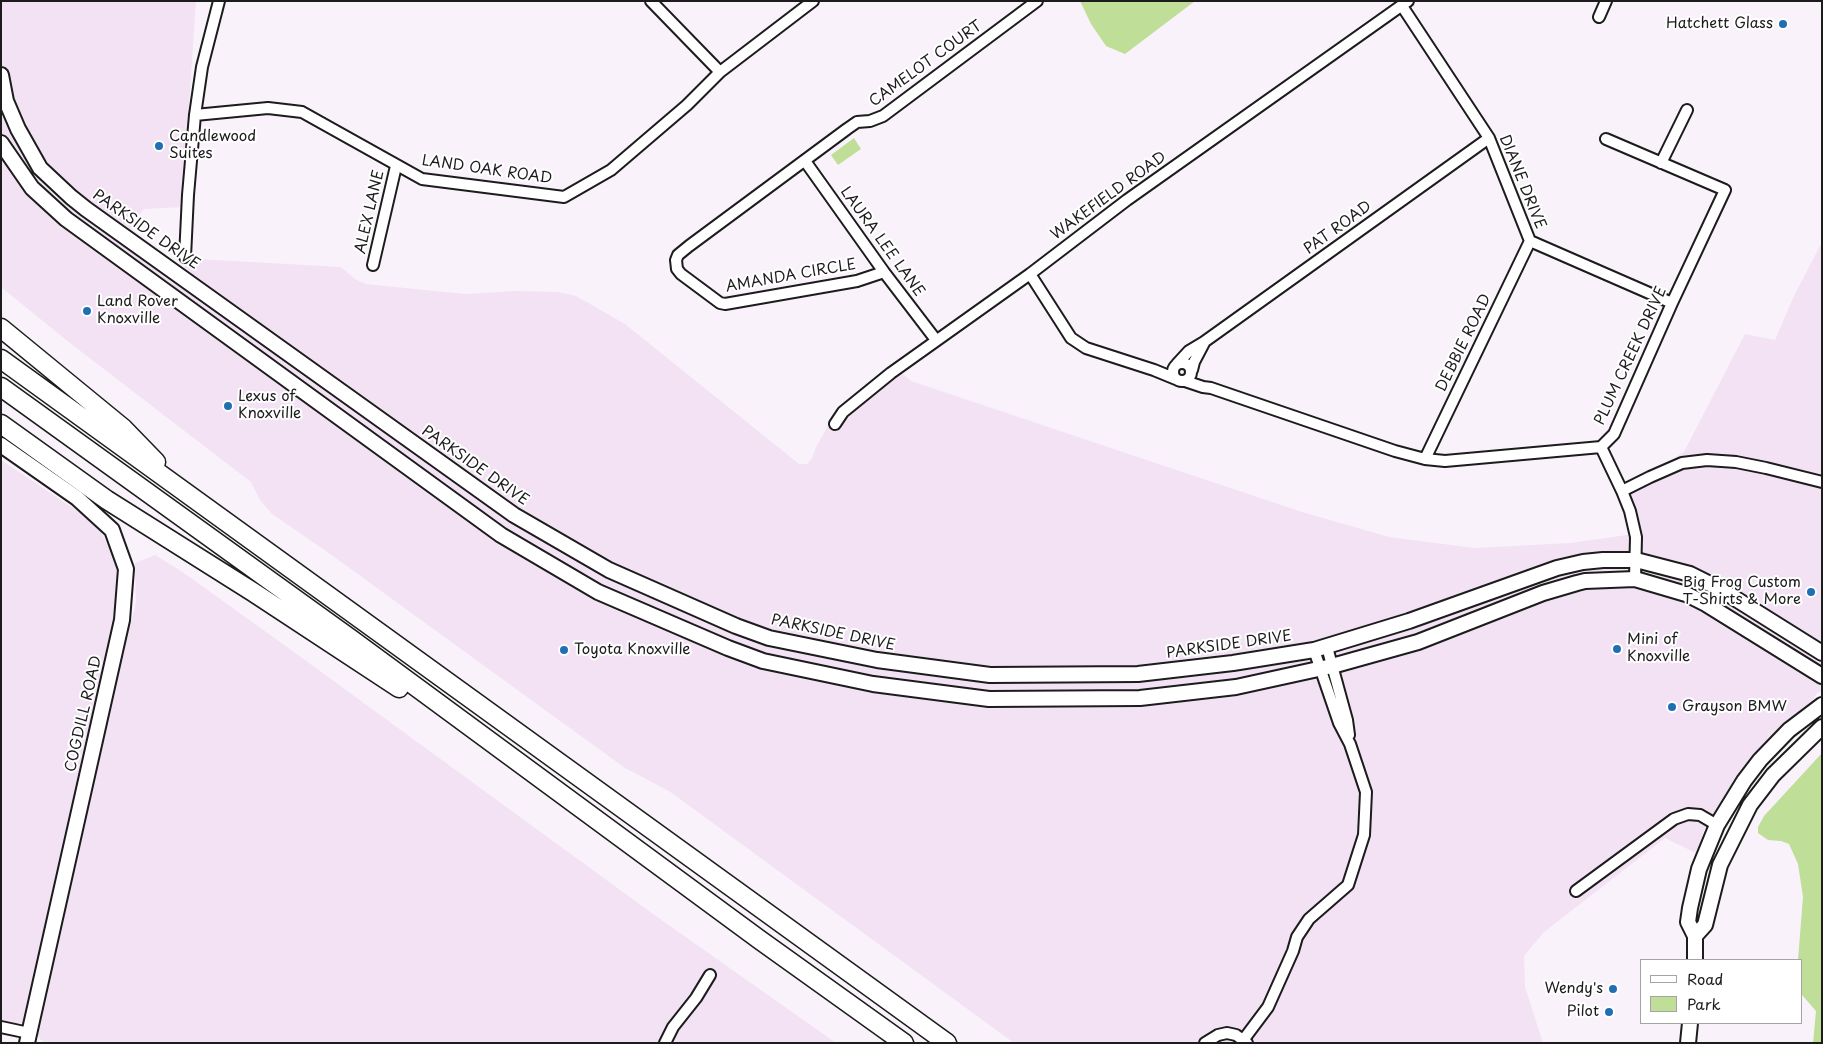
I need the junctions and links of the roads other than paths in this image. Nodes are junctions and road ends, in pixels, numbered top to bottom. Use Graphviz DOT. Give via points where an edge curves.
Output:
graph roads {
  1 [pos="219,1"];
  2 [pos="652,1"];
  3 [pos="813,1"];
  4 [pos="1037,1"];
  5 [pos="1606,1"];
  6 [pos="1405,4"];
  7 [pos="1599,17"];
  8 [pos="720,72"];
  9 [pos="1,75"];
  10 [pos="1687,110"];
  11 [pos="195,115"];
  12 [pos="1489,138"];
  13 [pos="1606,139"];
  14 [pos="1,143"];
  15 [pos="805,161"];
  16 [pos="1661,163"];
  17 [pos="396,166"];
  18 [pos="1530,241"];
  19 [pos="185,256"];
  20 [pos="373,264"];
  21 [pos="884,272"];
  22 [pos="1030,274"];
  23 [pos="1672,303"];
  24 [pos="1,328"];
  25 [pos="936,340"];
  26 [pos="1204,342"];
  27 [pos="1,358"];
  28 [pos="1176,365"];
  29 [pos="1154,370"];
  30 [pos="1186,376"];
  31 [pos="1,387"];
  32 [pos="1,424"];
  33 [pos="835,424"];
  34 [pos="1,432"];
  35 [pos="1,445"];
  36 [pos="1601,447"];
  37 [pos="1425,459"];
  38 [pos="1822,482"];
  39 [pos="184,492"];
  40 [pos="1622,492"];
  41 [pos="108,500"];
  42 [pos="1636,560"];
  43 [pos="1635,580"];
  44 [pos="1720,589"];
  45 [pos="1715,610"];
  46 [pos="1320,648"];
  47 [pos="1822,653"];
  48 [pos="1326,667"];
  49 [pos="1822,676"];
  50 [pos="1822,705"];
  51 [pos="1822,727"];
  52 [pos="557,791"];
  53 [pos="1717,825"];
  54 [pos="1734,835"];
  55 [pos="1576,891"];
  56 [pos="1695,936"];
  57 [pos="1694,959"];
  58 [pos="710,976"];
  59 [pos="1690,1024"];
  60 [pos="1,1027"];
  61 [pos="28,1038"];
  62 [pos="1245,1041"];
  63 [pos="665,1043"];
  64 [pos="904,1043"];
  65 [pos="947,1043"];
  66 [pos="1206,1043"];
  67 [pos="1688,1043"];
  1 -- 11 [label="street" via="202,67"];
  2 -- 8 [label="street"];
  3 -- 8 [label="street, LAND OAK ROAD"];
  4 -- 15 [label="street, CAMELOT COURT" via="883,116 857,122"];
  5 -- 7 [label="street"];
  6 -- 12 [label="street, DIANE DRIVE"];
  6 -- 22 [label="street, WAKEFIELD ROAD" via="1127,200"];
  8 -- 17 [label="street, LAND OAK ROAD" via="611,170 564,197 422,179"];
  9 -- 46 [label="street, PARKSIDE DRIVE" via="6,101 24,141 40,168 70,197 514,515 609,570 693,608 769,638 876,660 990,675 1138,674 1233,663"];
  10 -- 16 [label="street"];
  11 -- 17 [label="street, LAND OAK ROAD" via="268,108 302,112"];
  11 -- 19 [label="street"];
  12 -- 18 [label="street, DIANE DRIVE"];
  12 -- 26 [label="street, PAT ROAD"];
  13 -- 16 [label="street, PLUM CREEK DRIVE"];
  14 -- 48 [label="street" via="32,188 66,218 501,535 598,592 728,648 763,660 873,684 989,699 1140,698 1236,686"];
  15 -- 21 [label="street, LAURA LEE LANE"];
  15 -- 21 [label="street, AMANDA CIRCLE" via="678,255 677,270 725,304 857,281"];
  16 -- 23 [label="street, PLUM CREEK DRIVE" via="1725,190"];
  17 -- 20 [label="street, ALEX LANE"];
  18 -- 23 [label="street, DIANE DRIVE"];
  18 -- 37 [label="street, DEBBIE ROAD"];
  21 -- 25 [label="street, LAURA LEE LANE"];
  22 -- 25 [label="street, WAKEFIELD ROAD"];
  22 -- 29 [label="street, PLUM CREEK DRIVE" via="1071,338 1086,348"];
  23 -- 36 [label="street, PLUM CREEK DRIVE" via="1614,434"];
  24 -- 39 [label="highway" via="122,428"];
  25 -- 33 [label="street, WAKEFIELD ROAD" via="843,412"];
  26 -- 28 [label="street, PAT ROAD" via="1183,355"];
  26 -- 30 [label="street, PAT ROAD"];
  27 -- 39 [label="highway"];
  28 -- 29 [label="street, PLUM CREEK DRIVE"];
  28 -- 30 [label="street" via="1173,372"];
  28 -- 30 [label="street, PLUM CREEK DRIVE" via="1185,363"];
  29 -- 30 [label="street, PLUM CREEK DRIVE"];
  30 -- 37 [label="street, PLUM CREEK DRIVE" via="1211,388"];
  31 -- 52 [label="highway"];
  32 -- 41 [label="highway"];
  34 -- 41 [label="highway"];
  35 -- 61 [label="street, COGDILL ROAD" via="77,498 112,530 126,569 122,620"];
  36 -- 37 [label="street, PLUM CREEK DRIVE" via="1445,461"];
  36 -- 40 [label="street"];
  38 -- 40 [label="street" via="1736,462 1707,460 1682,463"];
  39 -- 65 [label="highway"];
  40 -- 42 [label="street" via="1636,537"];
  41 -- 52 [label="highway"];
  42 -- 43 [label="street"];
  42 -- 44 [label="street, PARKSIDE DRIVE" via="1690,574"];
  42 -- 46 [label="street, PARKSIDE DRIVE" via="1583,562 1557,568 1409,621"];
  43 -- 45 [label="street" via="1686,594"];
  43 -- 48 [label="street" via="1584,581 1543,593 1418,642"];
  44 -- 45 [label="street"];
  44 -- 47 [label="street, PARKSIDE DRIVE"];
  45 -- 49 [label="street"];
  46 -- 48 [label="street"];
  48 -- 62 [label="street" via="1339,723 1350,744 1366,792 1364,835 1348,885 1309,919 1297,937 1268,1007"];
  50 -- 53 [label="street" via="1789,730 1760,760"];
  51 -- 54 [label="street" via="1760,791"];
  52 -- 64 [label="highway"];
  53 -- 54 [label="street"];
  53 -- 55 [label="street" via="1700,815 1688,814 1674,819"];
  53 -- 56 [label="street" via="1699,869 1690,908 1688,922"];
  54 -- 56 [label="street" via="1720,865 1705,925"];
  56 -- 57 [label="street"];
  58 -- 63 [label="street"];
  59 -- 67 [label="street"];
  60 -- 61 [label="street"];
  62 -- 66 [label="street" via="1226,1033"];
}
